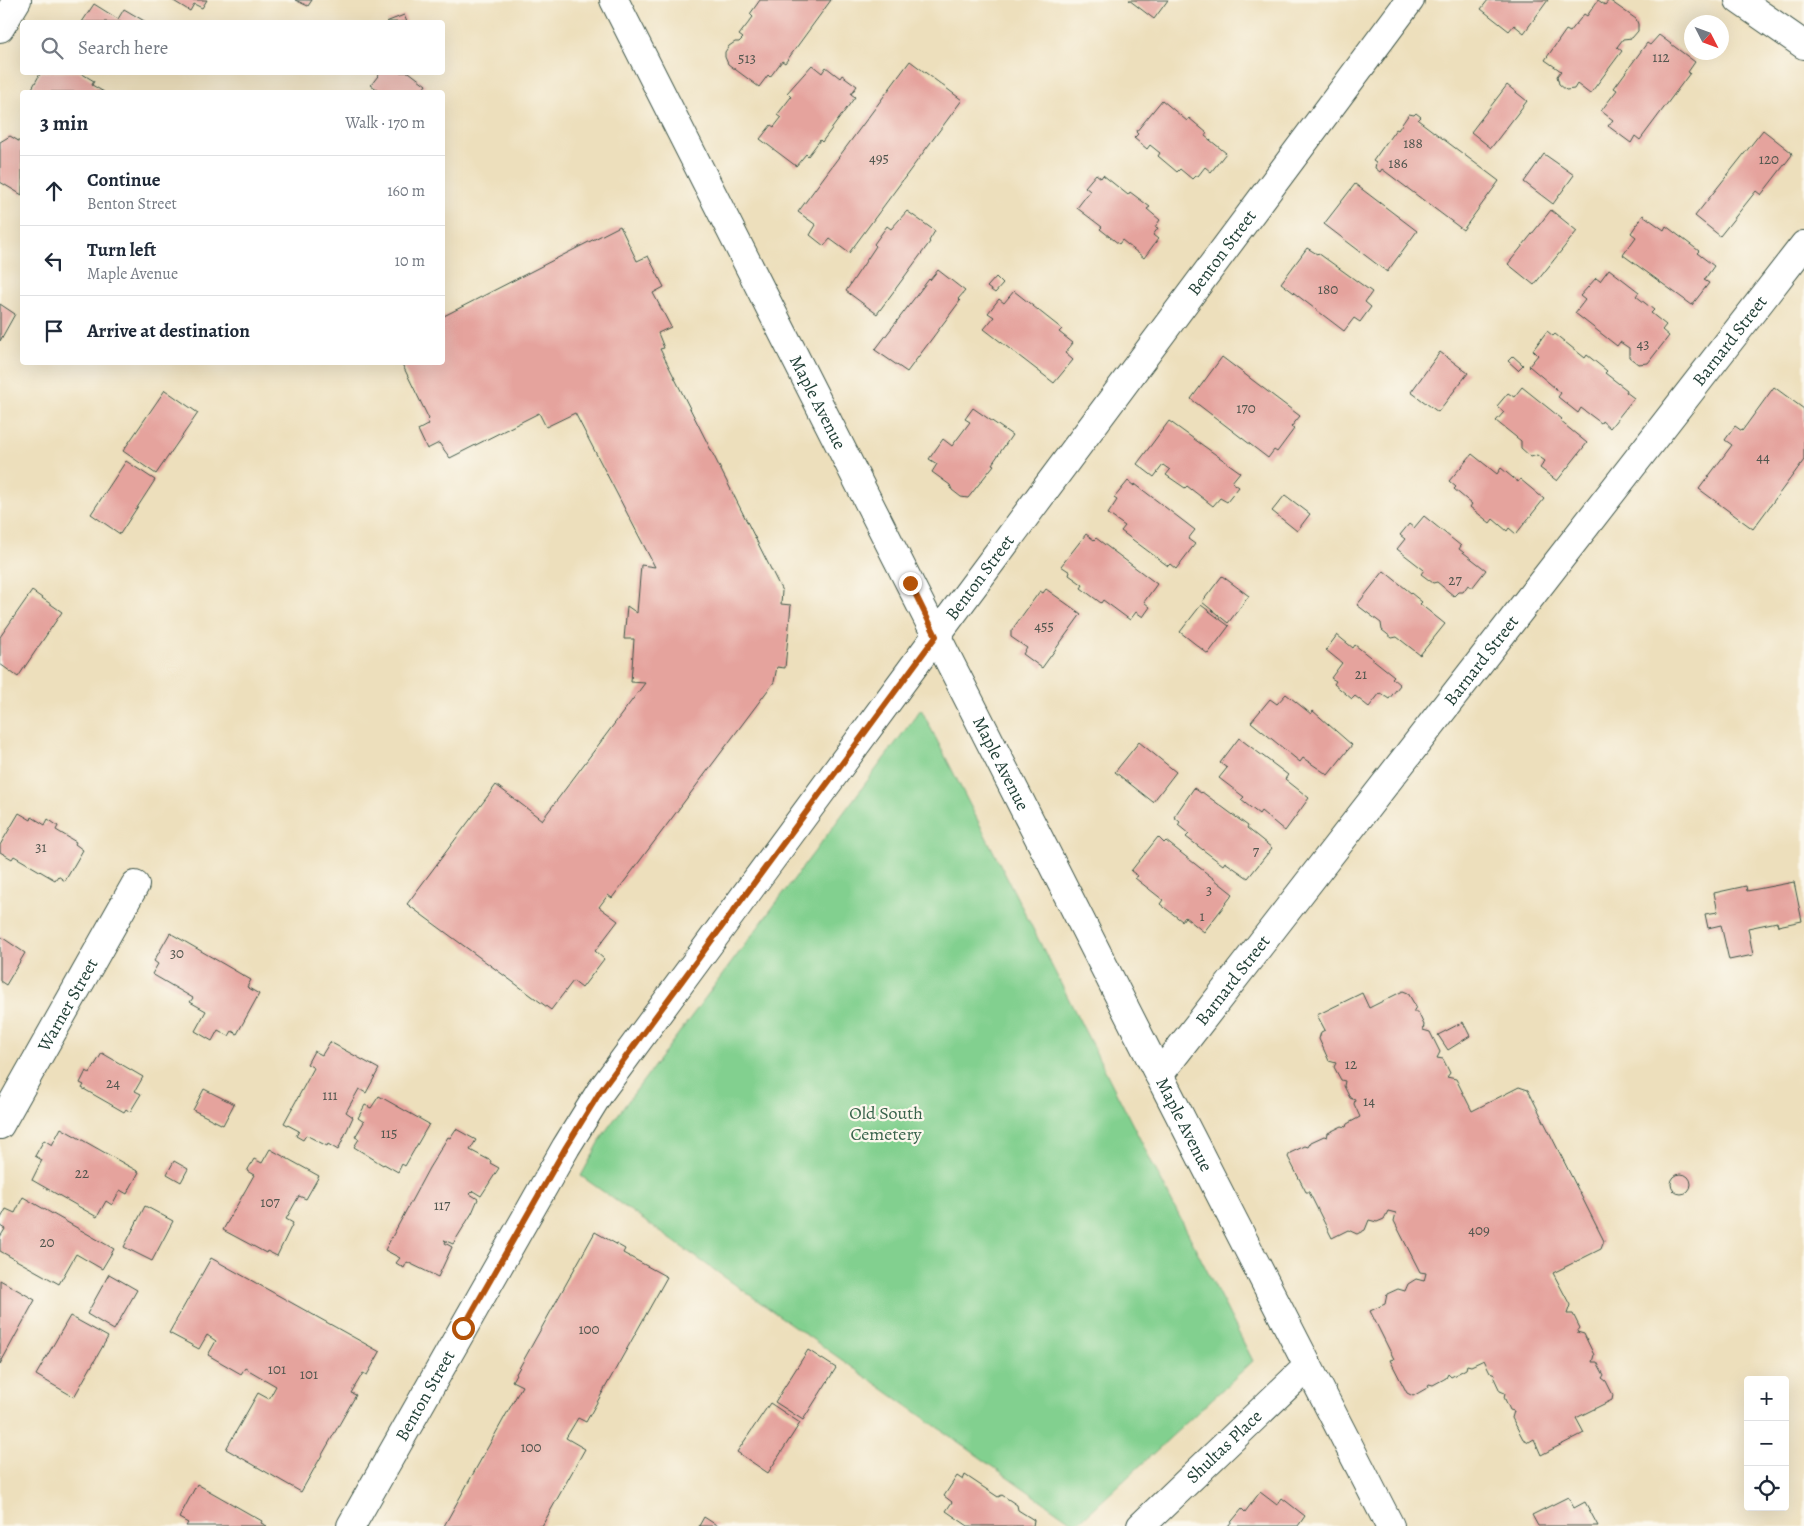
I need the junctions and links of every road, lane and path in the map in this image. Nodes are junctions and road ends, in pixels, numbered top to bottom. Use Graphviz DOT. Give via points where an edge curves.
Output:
graph roads {
  1 [pos="16,0"];
  2 [pos="614,0"];
  3 [pos="1410,0"];
  4 [pos="1739,0"];
  5 [pos="0,28"];
  6 [pos="1804,46"];
  7 [pos="1804,245"];
  8 [pos="936,636"];
  9 [pos="135,885"];
  10 [pos="1159,1075"];
  11 [pos="0,1126"];
  12 [pos="1308,1366"];
  13 [pos="351,1526"];
  14 [pos="1141,1526"];
  15 [pos="1390,1526"];
  1 -- 5 [label="street"];
  2 -- 8 [label="street, Maple Avenue"];
  3 -- 8 [label="street, Benton Street"];
  4 -- 6 [label="street"];
  7 -- 10 [label="street, Barnard Street"];
  8 -- 10 [label="street, Maple Avenue"];
  8 -- 13 [label="street, Benton Street" via="587,1112"];
  9 -- 11 [label="street, Warner Street"];
  10 -- 12 [label="street, Maple Avenue"];
  12 -- 14 [label="street, Shultas Place"];
  12 -- 15 [label="street, Maple Avenue"];
}
